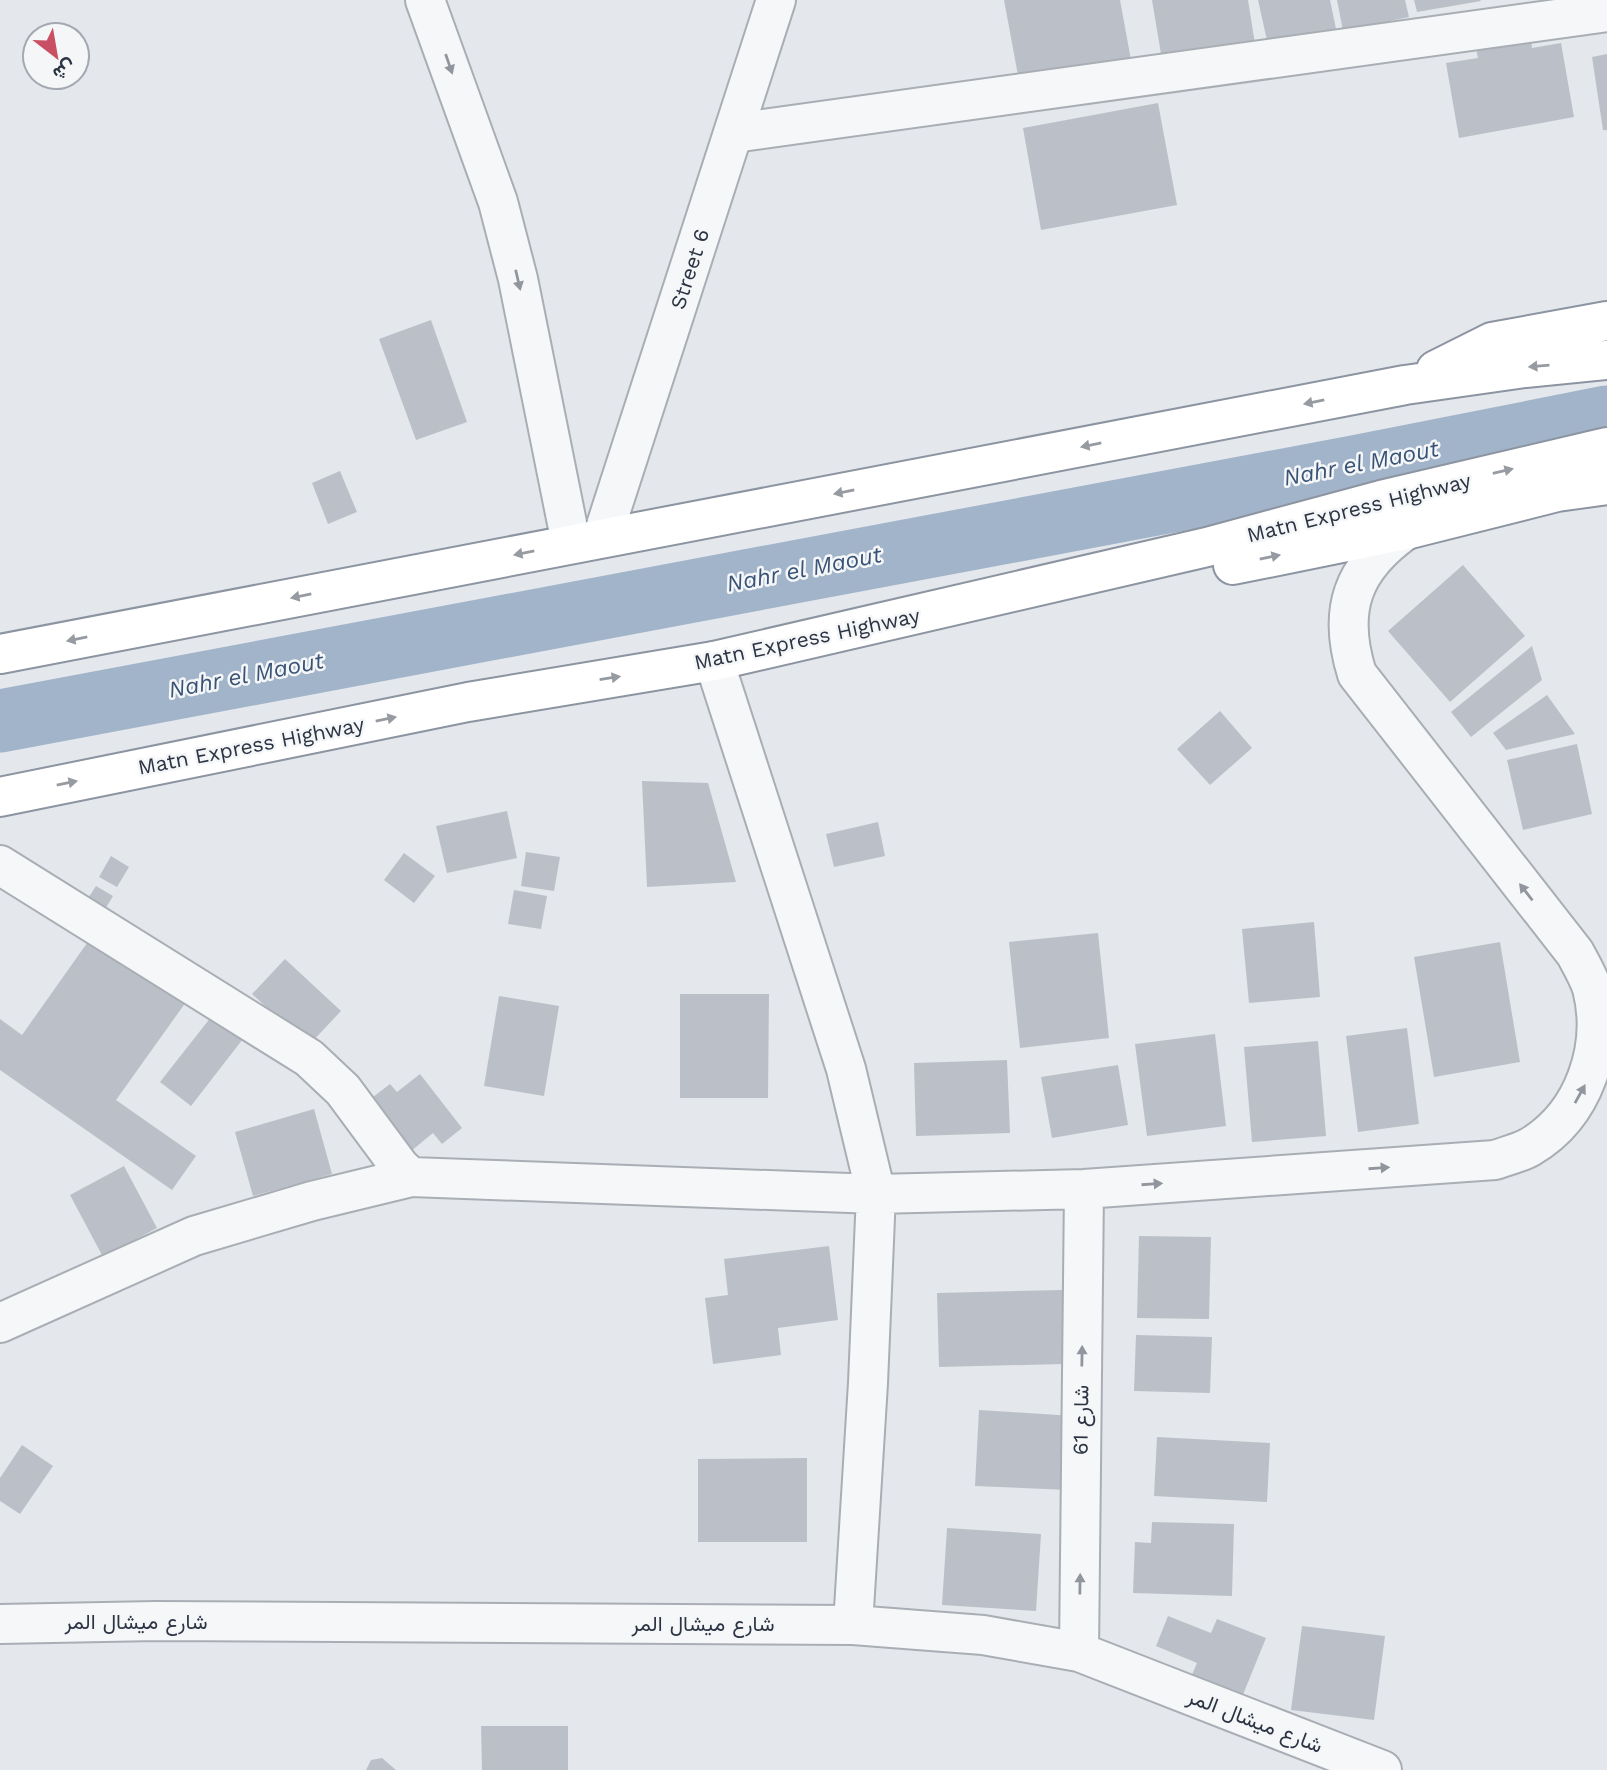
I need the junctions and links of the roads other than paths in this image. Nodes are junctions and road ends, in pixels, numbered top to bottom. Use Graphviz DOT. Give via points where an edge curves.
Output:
graph roads {
  1 [pos="425,0"];
  2 [pos="776,0"];
  3 [pos="1607,12"];
  4 [pos="734,133"];
  5 [pos="1607,321"];
  6 [pos="1607,360"];
  7 [pos="1405,385"];
  8 [pos="1607,447"];
  9 [pos="1607,485"];
  10 [pos="1557,492"];
  11 [pos="1607,504"];
  12 [pos="1406,530"];
  13 [pos="586,541"];
  14 [pos="937,610"];
  15 [pos="0,654"];
  16 [pos="715,661"];
  17 [pos="0,797"];
  18 [pos="0,865"];
  19 [pos="411,1177"];
  20 [pos="1084,1189"];
  21 [pos="876,1194"];
  22 [pos="0,1323"];
  23 [pos="0,1624"];
  24 [pos="853,1625"];
  25 [pos="1079,1652"];
  26 [pos="1381,1770"];
  1 -- 13 [label="street, one-way" via="498,202"];
  2 -- 4 [label="street, Street 6"];
  3 -- 4 [label="street"];
  4 -- 13 [label="street, Street 6"];
  5 -- 7 [label="highway" via="1492,342"];
  6 -- 7 [label="highway, one-way"];
  7 -- 13 [label="highway, one-way"];
  14 -- 8 [label="highway, Matn Express Highway, one-way"];
  9 -- 10 [label="highway"];
  10 -- 11 [label="street"];
  10 -- 12 [label="highway"];
  14 -- 12 [label="highway, one-way" via="1060,599"];
  20 -- 12 [label="street, one-way" via="1494,1160 1530,1147 1559,1124 1581,1095 1595,1060 1598,1023 1592,987 1575,953 1357,674 1347,620 1353,592 1365,567 1383,546"];
  13 -- 15 [label="highway, one-way"];
  14 -- 16 [label="highway, Matn Express Highway"];
  17 -- 16 [label="highway, Matn Express Highway, one-way" via="468,702"];
  16 -- 21 [label="street" via="846,1069"];
  18 -- 19 [label="street" via="309,1058 343,1090"];
  19 -- 21 [label="street"];
  19 -- 22 [label="street" via="194,1236"];
  20 -- 21 [label="street"];
  25 -- 20 [label="street, شارع 61, one-way"];
  21 -- 24 [label="street"];
  23 -- 24 [label="street, شارع ميشال المر"];
  24 -- 25 [label="street, شارع ميشال المر" via="983,1634"];
  25 -- 26 [label="street, شارع ميشال المر"];
}
